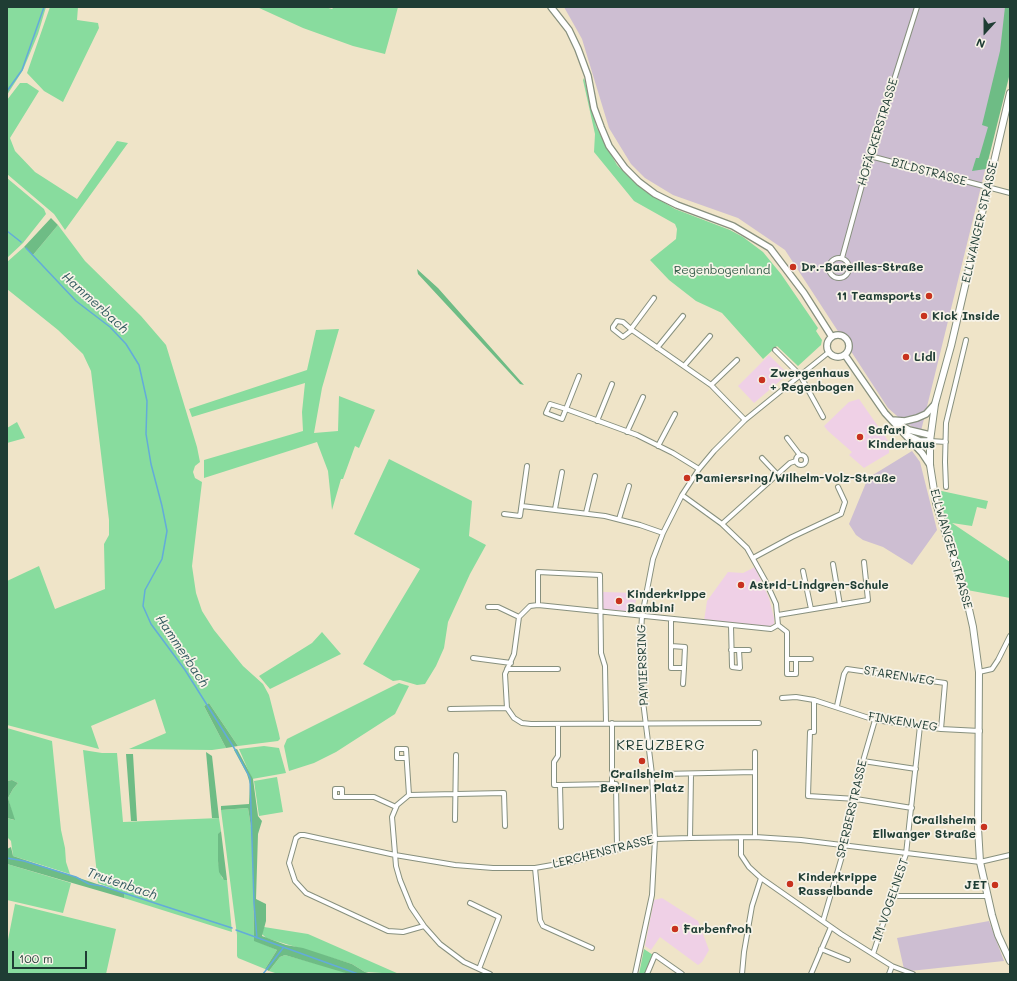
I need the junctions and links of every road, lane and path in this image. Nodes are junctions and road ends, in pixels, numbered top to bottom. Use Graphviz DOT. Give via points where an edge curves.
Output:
graph roads {
  1 [pos="550,7"];
  2 [pos="918,7"];
  3 [pos="1010,93"];
  4 [pos="870,156"];
  5 [pos="988,188"];
  6 [pos="1010,193"];
  7 [pos="842,258"];
  8 [pos="654,298"];
  9 [pos="683,316"];
  10 [pos="710,336"];
  11 [pos="832,338"];
  12 [pos="966,340"];
  13 [pos="657,348"];
  14 [pos="775,350"];
  15 [pos="829,352"];
  16 [pos="845,355"];
  17 [pos="737,360"];
  18 [pos="684,366"];
  19 [pos="800,375"];
  20 [pos="579,376"];
  21 [pos="612,384"];
  22 [pos="711,385"];
  23 [pos="644,397"];
  24 [pos="935,404"];
  25 [pos="566,409"];
  26 [pos="675,414"];
  27 [pos="823,417"];
  28 [pos="745,420"];
  29 [pos="892,420"];
  30 [pos="597,421"];
  31 [pos="900,430"];
  32 [pos="627,432"];
  33 [pos="787,438"];
  34 [pos="930,438"];
  35 [pos="946,442"];
  36 [pos="658,446"];
  37 [pos="800,455"];
  38 [pos="762,458"];
  39 [pos="796,461"];
  40 [pos="930,465"];
  41 [pos="527,466"];
  42 [pos="699,469"];
  43 [pos="562,472"];
  44 [pos="776,474"];
  45 [pos="595,476"];
  46 [pos="629,486"];
  47 [pos="838,487"];
  48 [pos="946,487"];
  49 [pos="682,495"];
  50 [pos="522,506"];
  51 [pos="555,510"];
  52 [pos="586,513"];
  53 [pos="504,514"];
  54 [pos="619,519"];
  55 [pos="722,524"];
  56 [pos="663,533"];
  57 [pos="753,558"];
  58 [pos="864,562"];
  59 [pos="833,564"];
  60 [pos="803,571"];
  61 [pos="840,604"];
  62 [pos="538,605"];
  63 [pos="488,607"];
  64 [pos="811,609"];
  65 [pos="600,612"];
  66 [pos="778,615"];
  67 [pos="642,616"];
  68 [pos="519,617"];
  69 [pos="671,619"];
  70 [pos="778,625"];
  71 [pos="731,626"];
  72 [pos="1010,636"];
  73 [pos="671,646"];
  74 [pos="731,650"];
  75 [pos="739,650"];
  76 [pos="749,650"];
  77 [pos="473,658"];
  78 [pos="787,659"];
  79 [pos="796,659"];
  80 [pos="811,659"];
  81 [pos="510,662"];
  82 [pos="684,668"];
  83 [pos="507,669"];
  84 [pos="558,670"];
  85 [pos="979,672"];
  86 [pos="684,684"];
  87 [pos="782,698"];
  88 [pos="814,700"];
  89 [pos="837,706"];
  90 [pos="507,708"];
  91 [pos="450,709"];
  92 [pos="875,720"];
  93 [pos="606,723"];
  94 [pos="612,723"];
  95 [pos="645,723"];
  96 [pos="759,723"];
  97 [pos="558,724"];
  98 [pos="920,726"];
  99 [pos="941,729"];
  100 [pos="980,731"];
  101 [pos="755,752"];
  102 [pos="456,755"];
  103 [pos="406,758"];
  104 [pos="863,761"];
  105 [pos="916,769"];
  106 [pos="755,772"];
  107 [pos="662,774"];
  108 [pos="691,774"];
  109 [pos="612,784"];
  110 [pos="560,785"];
  111 [pos="455,794"];
  112 [pos="409,795"];
  113 [pos="342,797"];
  114 [pos="856,799"];
  115 [pos="396,806"];
  116 [pos="912,808"];
  117 [pos="455,820"];
  118 [pos="505,826"];
  119 [pos="561,827"];
  120 [pos="755,837"];
  121 [pos="690,838"];
  122 [pos="742,838"];
  123 [pos="656,839"];
  124 [pos="845,846"];
  125 [pos="617,848"];
  126 [pos="906,854"];
  127 [pos="395,855"];
  128 [pos="1010,855"];
  129 [pos="980,862"];
  130 [pos="535,868"];
  131 [pos="761,878"];
  132 [pos="892,896"];
  133 [pos="986,896"];
  134 [pos="470,903"];
  135 [pos="823,921"];
  136 [pos="424,926"];
  137 [pos="831,927"];
  138 [pos="592,948"];
  139 [pos="821,950"];
  140 [pos="873,954"];
  141 [pos="848,960"];
  142 [pos="1010,961"];
  143 [pos="892,966"];
  144 [pos="479,969"];
  145 [pos="679,973"];
  146 [pos="813,973"];
  147 [pos="490,974"];
  148 [pos="634,974"];
  149 [pos="647,974"];
  150 [pos="742,974"];
  151 [pos="889,974"];
  152 [pos="913,974"];
  1 -- 11 [label="main road" via="569,30 578,49 601,127 609,146 625,168 655,194 733,226 770,248 796,282"];
  2 -- 4 [label="street, HOFÄCKERSTRASSE"];
  3 -- 5 [label="main road, ELLWANGER STRASSE"];
  4 -- 5 [label="street, BILDSTRASSE"];
  4 -- 7 [label="street, HOFÄCKERSTRASSE"];
  5 -- 6 [label="street, BILDSTRASSE"];
  5 -- 24 [label="main road, ELLWANGER STRASSE"];
  7 -- 7 [label="street, HOFÄCKERSTRASSE" via="833,260 829,265 831,274 836,278 843,277 849,270 849,264"];
  8 -- 13 [label="street" via="629,331"];
  9 -- 13 [label="street"];
  10 -- 18 [label="street"];
  11 -- 15 [label="main road" via="828,343"];
  11 -- 16 [label="main road" via="838,335 847,340 849,346"];
  12 -- 35 [label="street" via="946,423"];
  13 -- 18 [label="street"];
  14 -- 19 [label="street"];
  15 -- 16 [label="main road" via="834,357"];
  15 -- 19 [label="street, PAMIERSRING"];
  16 -- 29 [label="main road"];
  17 -- 22 [label="street"];
  18 -- 22 [label="street"];
  19 -- 27 [label="street"];
  19 -- 28 [label="street, PAMIERSRING"];
  20 -- 25 [label="street"];
  21 -- 30 [label="street"];
  22 -- 28 [label="street"];
  23 -- 32 [label="street"];
  24 -- 29 [label="main road" via="926,414 917,418 905,421"];
  24 -- 34 [label="main road, ELLWANGER STRASSE"];
  25 -- 25 [label="street" via="550,404 546,413 562,419"];
  25 -- 30 [label="street"];
  26 -- 36 [label="street"];
  28 -- 42 [label="street, PAMIERSRING"];
  29 -- 31 [label="main road"];
  29 -- 34 [label="main road"];
  30 -- 32 [label="street"];
  31 -- 34 [label="main road" via="920,441"];
  31 -- 40 [label="main road"];
  32 -- 36 [label="street"];
  33 -- 37 [label="street"];
  34 -- 35 [label="street"];
  34 -- 40 [label="main road, ELLWANGER STRASSE"];
  35 -- 48 [label="street"];
  36 -- 42 [label="street"];
  37 -- 39 [label="street"];
  37 -- 39 [label="street" via="805,457 805,462 800,465"];
  38 -- 44 [label="street"];
  39 -- 44 [label="street"];
  40 -- 85 [label="main road, ELLWANGER STRASSE" via="936,503 966,596"];
  41 -- 50 [label="street"];
  42 -- 49 [label="street, PAMIERSRING"];
  43 -- 51 [label="street"];
  44 -- 55 [label="street"];
  45 -- 52 [label="street"];
  46 -- 54 [label="street"];
  47 -- 57 [label="street" via="845,502 841,514"];
  49 -- 55 [label="street"];
  49 -- 56 [label="street, PAMIERSRING"];
  50 -- 51 [label="street"];
  50 -- 53 [label="street" via="520,516"];
  51 -- 52 [label="street"];
  52 -- 54 [label="street"];
  54 -- 56 [label="street"];
  55 -- 57 [label="street" via="747,548"];
  56 -- 67 [label="street, PAMIERSRING" via="650,573"];
  57 -- 66 [label="street" via="766,582"];
  58 -- 61 [label="street" via="868,600"];
  59 -- 61 [label="street"];
  60 -- 64 [label="street"];
  61 -- 64 [label="street"];
  62 -- 65 [label="street"];
  62 -- 65 [label="street" via="538,572 600,575"];
  62 -- 68 [label="street" via="530,606"];
  63 -- 68 [label="street" via="498,607"];
  64 -- 66 [label="street"];
  65 -- 67 [label="street"];
  65 -- 93 [label="street" via="601,653 605,666"];
  66 -- 70 [label="street"];
  67 -- 69 [label="street"];
  67 -- 95 [label="street, PAMIERSRING" via="641,685"];
  68 -- 81 [label="street"];
  69 -- 71 [label="street"];
  69 -- 73 [label="street"];
  70 -- 71 [label="street" via="771,629"];
  70 -- 78 [label="street" via="787,632"];
  71 -- 74 [label="street"];
  72 -- 85 [label="street" via="992,669"];
  73 -- 82 [label="street" via="671,668"];
  73 -- 82 [label="street" via="685,647"];
  74 -- 75 [label="street"];
  74 -- 75 [label="street" via="732,668 740,668"];
  75 -- 76 [label="street"];
  77 -- 81 [label="street"];
  78 -- 79 [label="street"];
  78 -- 79 [label="street" via="787,674 796,674"];
  79 -- 80 [label="street"];
  81 -- 83 [label="street"];
  82 -- 86 [label="street"];
  83 -- 84 [label="street"];
  83 -- 90 [label="street"];
  85 -- 100 [label="main road, ELLWANGER STRASSE"];
  87 -- 88 [label="street, FINKENWEG"];
  88 -- 89 [label="street, FINKENWEG"];
  88 -- 114 [label="street" via="808,796"];
  89 -- 92 [label="street, FINKENWEG"];
  89 -- 99 [label="street, STARENWEG" via="847,669 945,683"];
  90 -- 91 [label="street"];
  90 -- 97 [label="street" via="514,718 522,723"];
  92 -- 98 [label="street, FINKENWEG"];
  92 -- 104 [label="street, SPERBERSTRASSE"];
  93 -- 94 [label="street"];
  93 -- 97 [label="street"];
  94 -- 95 [label="street"];
  94 -- 109 [label="street"];
  95 -- 96 [label="street"];
  95 -- 123 [label="street, PAMIERSRING" via="652,774"];
  97 -- 110 [label="street" via="558,756 554,762 554,785"];
  98 -- 99 [label="street, FINKENWEG"];
  98 -- 105 [label="street, IM VOGELNEST"];
  99 -- 100 [label="street, FINKENWEG"];
  100 -- 129 [label="main road, ELLWANGER STRASSE"];
  101 -- 106 [label="street"];
  102 -- 111 [label="street"];
  103 -- 112 [label="street"];
  104 -- 105 [label="street"];
  104 -- 114 [label="street, SPERBERSTRASSE"];
  105 -- 116 [label="street, IM VOGELNEST"];
  106 -- 108 [label="street"];
  106 -- 120 [label="street"];
  107 -- 108 [label="street"];
  108 -- 121 [label="street"];
  109 -- 110 [label="street"];
  109 -- 125 [label="street" via="616,784"];
  110 -- 119 [label="street"];
  111 -- 112 [label="street"];
  111 -- 117 [label="street"];
  111 -- 118 [label="street" via="504,793"];
  112 -- 115 [label="street"];
  113 -- 115 [label="street" via="374,797"];
  114 -- 116 [label="street"];
  114 -- 124 [label="street, SPERBERSTRASSE"];
  115 -- 127 [label="street" via="392,824"];
  116 -- 126 [label="street, IM VOGELNEST"];
  120 -- 122 [label="street, LERCHENSTRASSE"];
  120 -- 124 [label="street, LERCHENSTRASSE"];
  121 -- 122 [label="street, LERCHENSTRASSE"];
  121 -- 123 [label="street, LERCHENSTRASSE"];
  122 -- 131 [label="street" via="741,855"];
  123 -- 125 [label="street, LERCHENSTRASSE"];
  123 -- 148 [label="street, PAMIERSRING" via="652,895"];
  124 -- 126 [label="street, LERCHENSTRASSE"];
  124 -- 135 [label="street, SPERBERSTRASSE"];
  125 -- 130 [label="street, LERCHENSTRASSE" via="575,861"];
  126 -- 129 [label="street, LERCHENSTRASSE"];
  126 -- 132 [label="street, IM VOGELNEST"];
  127 -- 130 [label="street, LERCHENSTRASSE" via="493,868"];
  127 -- 136 [label="street" via="402,886"];
  127 -- 136 [label="street, LERCHENSTRASSE" via="300,835 293,844 289,863 292,876 302,890 388,931 403,932"];
  128 -- 129 [label="street, LERCHENSTRASSE"];
  129 -- 133 [label="main road, ELLWANGER STRASSE"];
  130 -- 138 [label="street" via="540,920 543,926"];
  131 -- 135 [label="street"];
  131 -- 150 [label="street" via="752,906"];
  132 -- 133 [label="street"];
  132 -- 140 [label="street, IM VOGELNEST"];
  133 -- 142 [label="main road, ELLWANGER STRASSE" via="998,935"];
  134 -- 144 [label="street" via="500,917"];
  135 -- 137 [label="street"];
  136 -- 144 [label="street" via="452,954"];
  137 -- 139 [label="street"];
  137 -- 140 [label="street"];
  139 -- 141 [label="street"];
  139 -- 146 [label="street"];
  140 -- 143 [label="street"];
  143 -- 151 [label="street"];
  143 -- 152 [label="street"];
  144 -- 147 [label="street"];
  145 -- 149 [label="street" via="655,956"];
}
